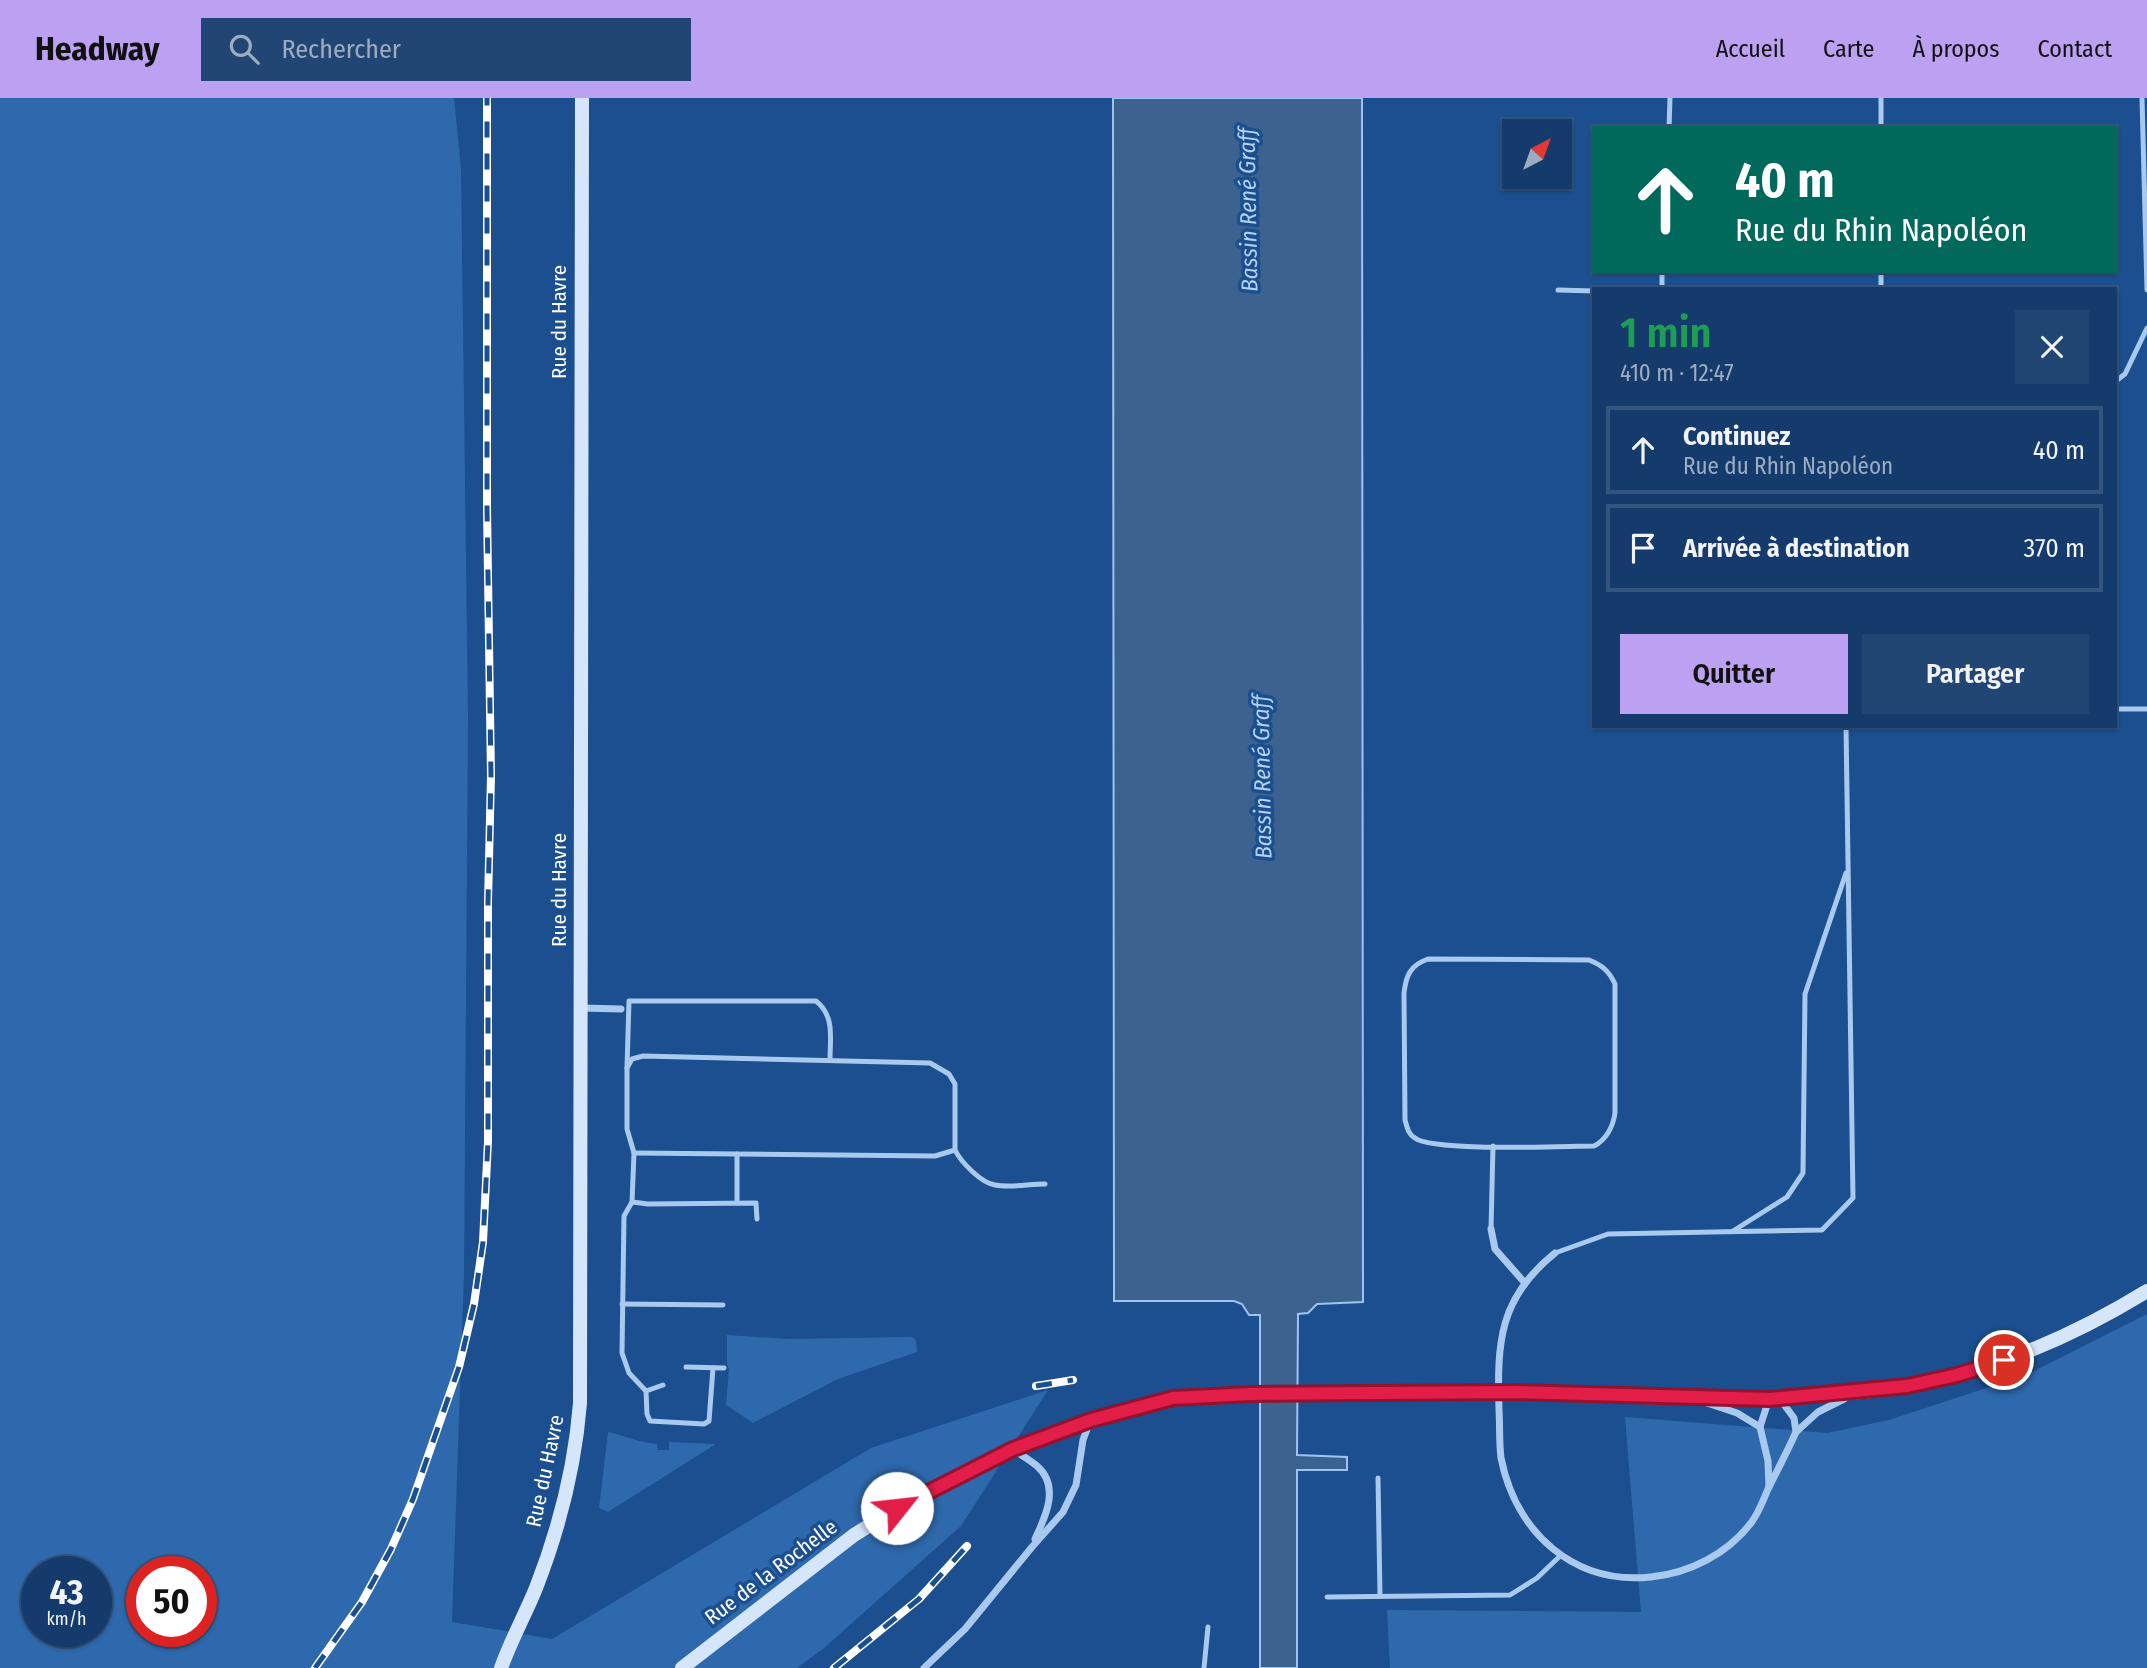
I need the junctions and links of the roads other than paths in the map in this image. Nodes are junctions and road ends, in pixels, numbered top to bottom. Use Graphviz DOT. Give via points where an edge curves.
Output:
graph roads {
  1 [pos="582,98"];
  2 [pos="1670,98"];
  3 [pos="1881,98"];
  4 [pos="2142,98"];
  5 [pos="1669,126"];
  6 [pos="1881,126"];
  7 [pos="1558,290"];
  8 [pos="2147,290"];
  9 [pos="1592,291"];
  10 [pos="2147,328"];
  11 [pos="2117,381"];
  12 [pos="2117,709"];
  13 [pos="2147,709"];
  14 [pos="1846,728"];
  15 [pos="1848,869"];
  16 [pos="580,1008"];
  17 [pos="625,1009"];
  18 [pos="830,1060"];
  19 [pos="627,1068"];
  20 [pos="1493,1146"];
  21 [pos="955,1150"];
  22 [pos="634,1153"];
  23 [pos="737,1154"];
  24 [pos="1045,1184"];
  25 [pos="632,1202"];
  26 [pos="737,1203"];
  27 [pos="757,1219"];
  28 [pos="1491,1228"];
  29 [pos="1730,1233"];
  30 [pos="1555,1252"];
  31 [pos="1524,1282"];
  32 [pos="2147,1291"];
  33 [pos="622,1304"];
  34 [pos="723,1305"];
  35 [pos="686,1367"];
  36 [pos="713,1368"];
  37 [pos="724,1368"];
  38 [pos="663,1385"];
  39 [pos="646,1391"];
  40 [pos="1872,1391"];
  41 [pos="1690,1399"];
  42 [pos="1774,1399"];
  43 [pos="1091,1420"];
  44 [pos="1760,1427"];
  45 [pos="1796,1433"];
  46 [pos="1007,1452"];
  47 [pos="1378,1478"];
  48 [pos="1769,1488"];
  49 [pos="1032,1546"];
  50 [pos="1560,1556"];
  51 [pos="1380,1596"];
  52 [pos="1327,1597"];
  53 [pos="1208,1627"];
  54 [pos="501,1668"];
  55 [pos="681,1668"];
  56 [pos="924,1668"];
  57 [pos="1204,1668"];
  1 -- 16 [label="main road, Rue du Havre"];
  2 -- 5 [label="lane"];
  3 -- 6 [label="lane"];
  4 -- 8 [label="lane"];
  7 -- 9 [label="lane"];
  10 -- 11 [label="lane"];
  12 -- 13 [label="lane"];
  14 -- 15 [label="lane"];
  15 -- 29 [label="lane" via="1805,995 1803,1173 1787,1197"];
  15 -- 29 [label="lane" via="1853,1198 1822,1230"];
  16 -- 17 [label="street"];
  16 -- 54 [label="main road, Rue du Havre" via="577,1440 551,1543"];
  17 -- 18 [label="lane" via="629,1001 816,1001 829,1016"];
  17 -- 19 [label="lane"];
  18 -- 19 [label="lane" via="643,1056 632,1059"];
  18 -- 21 [label="lane" via="939,1066 954,1084"];
  19 -- 22 [label="lane" via="627,1129"];
  20 -- 20 [label="lane" via="1594,1146 1608,1133 1615,1113 1615,984 1602,965 1589,960 1427,959 1412,968 1404,993 1408,1131 1427,1144"];
  20 -- 28 [label="lane"];
  21 -- 23 [label="lane" via="935,1156"];
  21 -- 24 [label="lane" via="970,1170 993,1185"];
  22 -- 23 [label="lane"];
  22 -- 25 [label="lane"];
  23 -- 26 [label="lane"];
  25 -- 26 [label="lane"];
  25 -- 33 [label="lane" via="624,1216"];
  26 -- 27 [label="lane" via="756,1203"];
  28 -- 31 [label="street" via="1495,1249"];
  29 -- 30 [label="lane" via="1608,1234"];
  30 -- 31 [label="street"];
  31 -- 50 [label="street" via="1511,1303 1502,1339 1498,1371 1501,1455 1518,1506"];
  32 -- 40 [label="main road, Rue de la Rochelle" via="2058,1339 2004,1360 1945,1378"];
  33 -- 34 [label="lane"];
  33 -- 39 [label="lane" via="622,1353 629,1373"];
  35 -- 36 [label="lane"];
  36 -- 37 [label="lane"];
  36 -- 39 [label="lane" via="709,1421 704,1424 650,1421"];
  38 -- 39 [label="lane"];
  40 -- 42 [label="main road, Rue de la Rochelle"];
  40 -- 45 [label="street" via="1829,1405"];
  41 -- 42 [label="main road, Rue de la Rochelle"];
  41 -- 43 [label="main road, Rue de la Rochelle, bridge" via="1516,1392 1251,1394 1173,1398"];
  41 -- 44 [label="street" via="1737,1413"];
  42 -- 44 [label="street"];
  42 -- 45 [label="street" via="1794,1418"];
  43 -- 46 [label="main road, Rue de la Rochelle"];
  43 -- 49 [label="street" via="1070,1499"];
  44 -- 48 [label="street" via="1769,1461"];
  45 -- 48 [label="street"];
  46 -- 49 [label="street" via="1038,1467 1048,1483 1043,1521"];
  46 -- 55 [label="main road, Rue de la Rochelle" via="879,1518"];
  47 -- 51 [label="lane"];
  48 -- 50 [label="street" via="1752,1522 1737,1538 1683,1571 1647,1578 1611,1577"];
  49 -- 56 [label="street" via="965,1629"];
  50 -- 51 [label="lane" via="1510,1595"];
  51 -- 52 [label="lane"];
  53 -- 57 [label="lane"];
}
